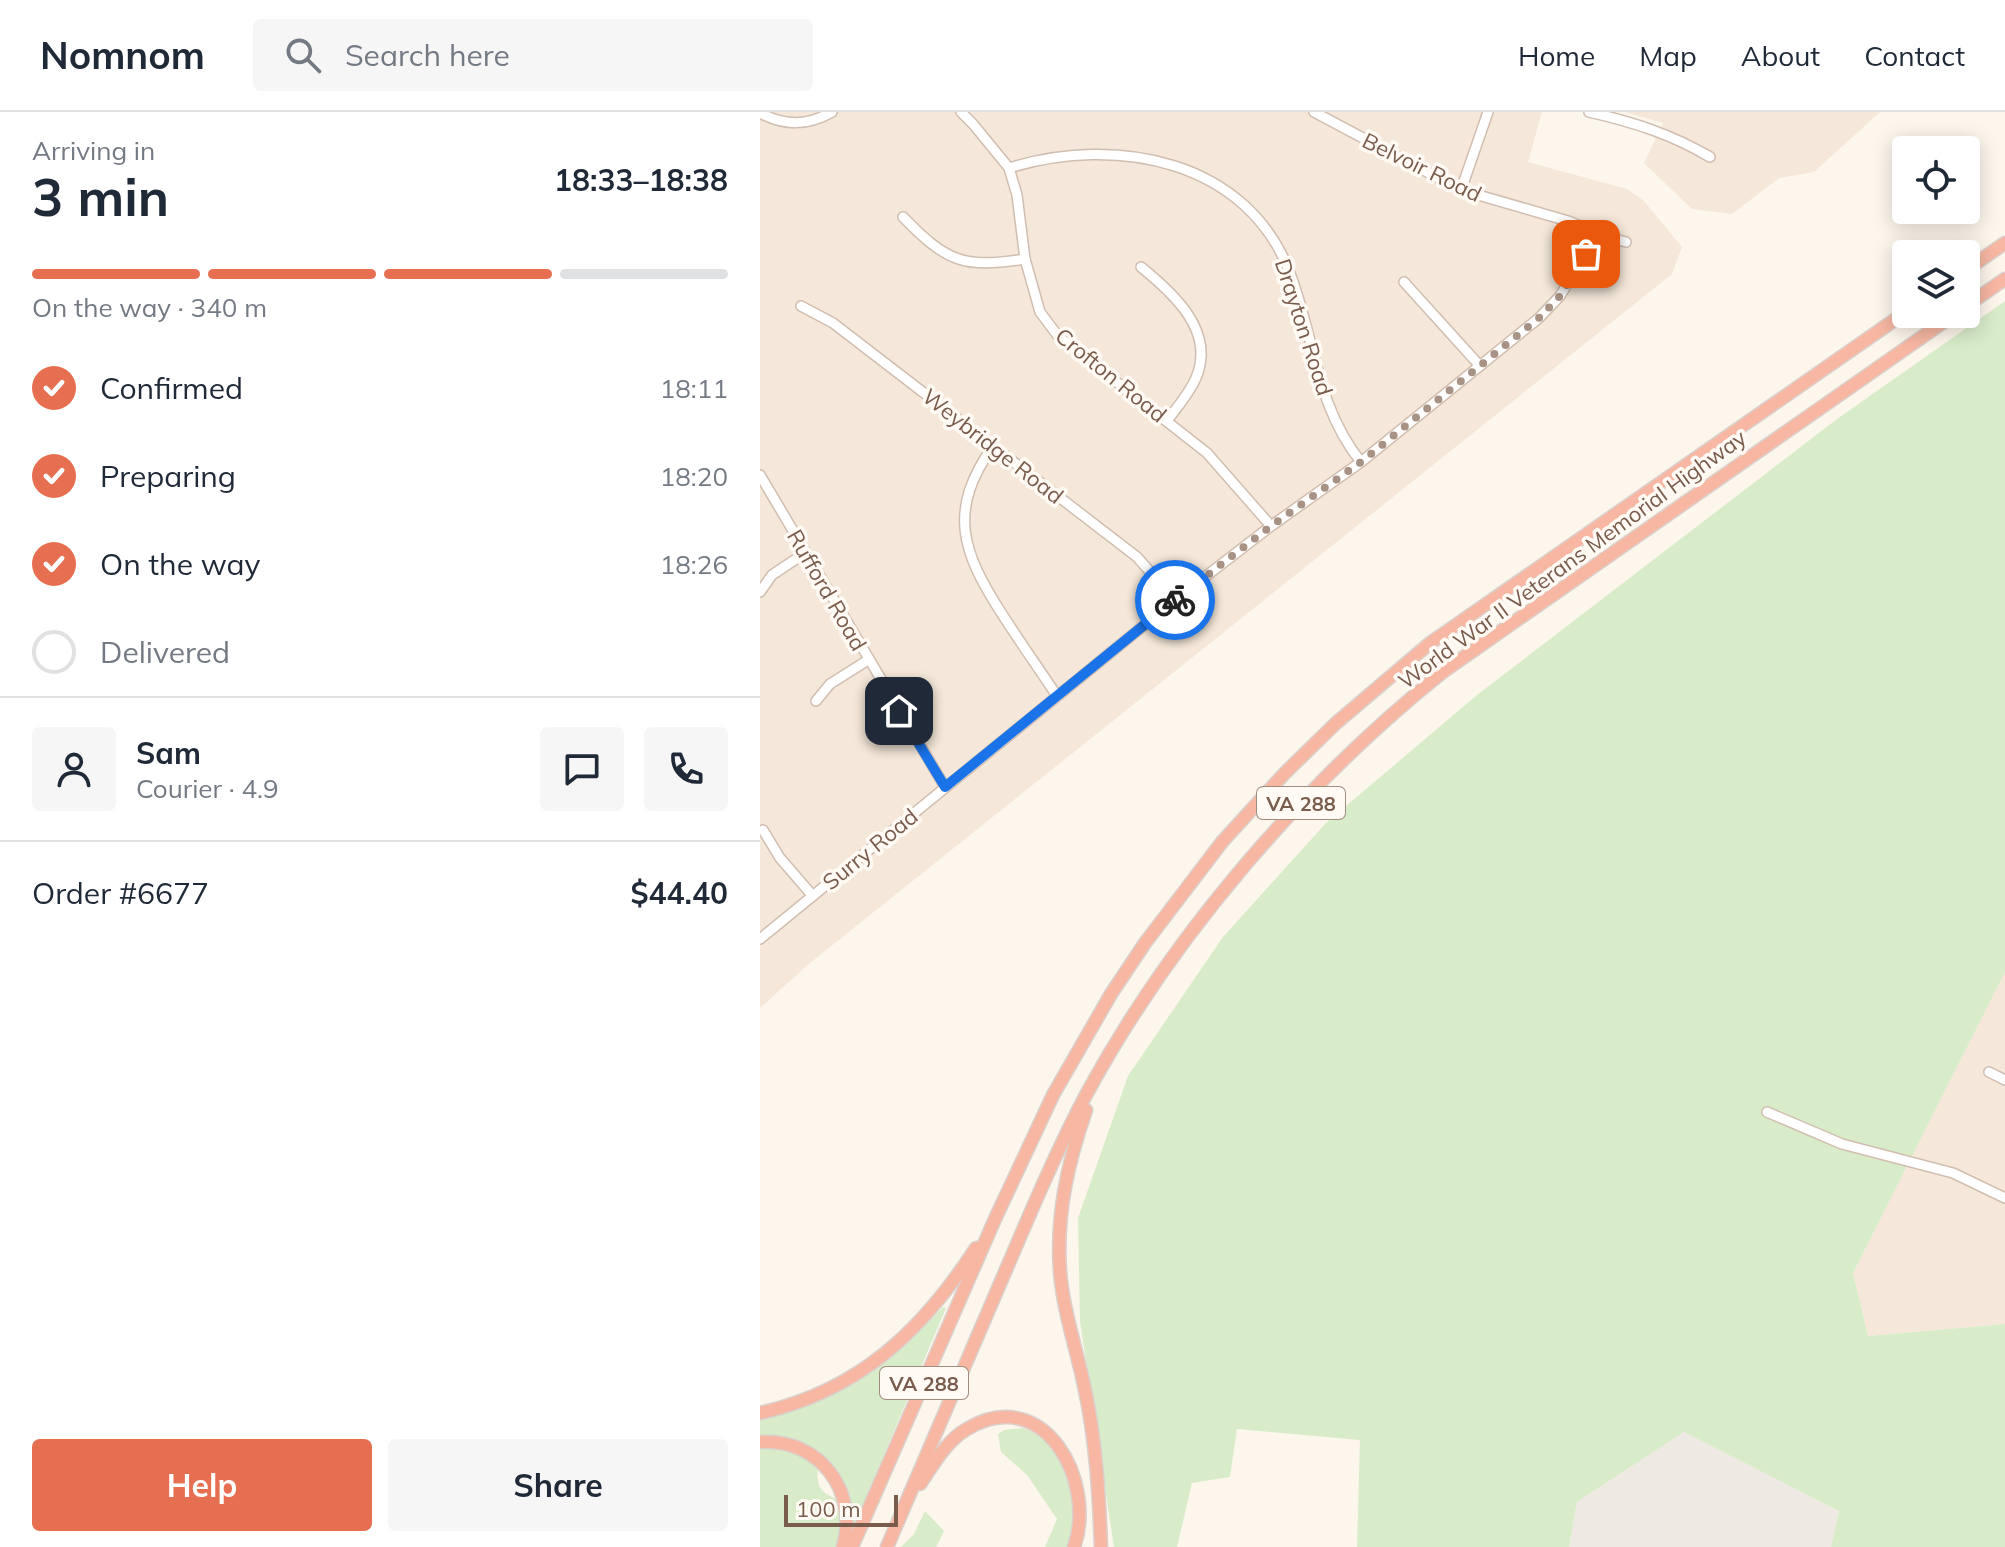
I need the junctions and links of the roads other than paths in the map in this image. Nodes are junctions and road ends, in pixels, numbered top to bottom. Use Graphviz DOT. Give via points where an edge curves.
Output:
graph roads {
  1 [pos="832,112"];
  2 [pos="961,112"];
  3 [pos="1314,112"];
  4 [pos="1488,112"];
  5 [pos="1589,112"];
  6 [pos="760,113"];
  7 [pos="1710,157"];
  8 [pos="1009,168"];
  9 [pos="1461,190"];
  10 [pos="903,217"];
  11 [pos="1598,233"];
  12 [pos="1626,242"];
  13 [pos="2005,243"];
  14 [pos="1025,259"];
  15 [pos="1980,260"];
  16 [pos="1141,267"];
  17 [pos="2005,279"];
  18 [pos="1404,282"];
  19 [pos="1980,296"];
  20 [pos="801,306"];
  21 [pos="1892,322"];
  22 [pos="1935,328"];
  23 [pos="1480,366"];
  24 [pos="1167,421"];
  25 [pos="993,446"];
  26 [pos="1361,462"];
  27 [pos="760,475"];
  28 [pos="1271,526"];
  29 [pos="805,553"];
  30 [pos="760,592"];
  31 [pos="1175,600"];
  32 [pos="868,660"];
  33 [pos="1057,696"];
  34 [pos="816,701"];
  35 [pos="945,787"];
  36 [pos="763,830"];
  37 [pos="812,895"];
  38 [pos="760,939"];
  39 [pos="1989,1072"];
  40 [pos="2005,1080"];
  41 [pos="1087,1094"];
  42 [pos="1767,1112"];
  43 [pos="2005,1198"];
  44 [pos="995,1219"];
  45 [pos="760,1413"];
  46 [pos="760,1442"];
  47 [pos="902,1510"];
  48 [pos="843,1547"];
  49 [pos="852,1547"];
  50 [pos="887,1547"];
  51 [pos="1074,1547"];
  52 [pos="1101,1547"];
  1 -- 6 [label="street" via="802,124"];
  2 -- 8 [label="street, Crofton Road"];
  3 -- 9 [label="street, Belvoir Road"];
  4 -- 9 [label="street"];
  5 -- 7 [label="street" via="1658,130"];
  8 -- 14 [label="street, Crofton Road"];
  8 -- 26 [label="street, Drayton Road" via="1072,155 1132,155 1201,176 1241,203 1284,259 1324,394"];
  9 -- 11 [label="street, Belvoir Road"];
  10 -- 14 [label="street" via="953,258 977,263"];
  11 -- 12 [label="street, Belvoir Road"];
  11 -- 23 [label="street, Surry Road" via="1560,296"];
  13 -- 15 [label="highway"];
  14 -- 24 [label="street, Crofton Road" via="1040,312 1058,336"];
  16 -- 24 [label="street" via="1180,300 1198,338 1195,380"];
  17 -- 19 [label="highway"];
  18 -- 23 [label="street"];
  20 -- 25 [label="street, Weybridge Road" via="833,323"];
  21 -- 44 [label="highway, World War II Veterans Memorial Highway / VA 288" via="1429,644 1285,773 1199,871 1111,994 1053,1095"];
  22 -- 41 [label="highway, World War II Veterans Memorial Highway / VA 288" via="1508,624 1398,708 1325,776 1215,902"];
  23 -- 26 [label="street, Surry Road"];
  24 -- 28 [label="street, Crofton Road" via="1207,453"];
  25 -- 31 [label="street, Weybridge Road" via="1137,557"];
  25 -- 33 [label="street" via="969,489 967,542 997,606"];
  26 -- 28 [label="street, Surry Road"];
  27 -- 29 [label="street, Rufford Road"];
  28 -- 31 [label="street, Surry Road"];
  29 -- 30 [label="street" via="772,575"];
  29 -- 32 [label="street, Rufford Road"];
  31 -- 33 [label="street, Surry Road"];
  32 -- 34 [label="street" via="830,684"];
  32 -- 35 [label="street, Rufford Road"];
  33 -- 35 [label="street, Surry Road"];
  35 -- 37 [label="street, Surry Road"];
  36 -- 37 [label="street"];
  37 -- 38 [label="street, Surry Road"];
  39 -- 40 [label="street"];
  41 -- 47 [label="highway, World War II Veterans Memorial Highway / VA 288"];
  41 -- 52 [label="highway" via="1063,1197 1060,1270 1091,1427"];
  42 -- 43 [label="street" via="1842,1144 1953,1173"];
  44 -- 45 [label="highway" via="937,1304 884,1355 824,1391"];
  44 -- 49 [label="highway, World War II Veterans Memorial Highway / VA 288"];
  46 -- 48 [label="highway" via="806,1451 831,1471 846,1511"];
  47 -- 50 [label="highway, World War II Veterans Memorial Highway / VA 288"];
  47 -- 51 [label="highway" via="957,1435 986,1420 1020,1420 1049,1434 1069,1462 1080,1509"];
}
